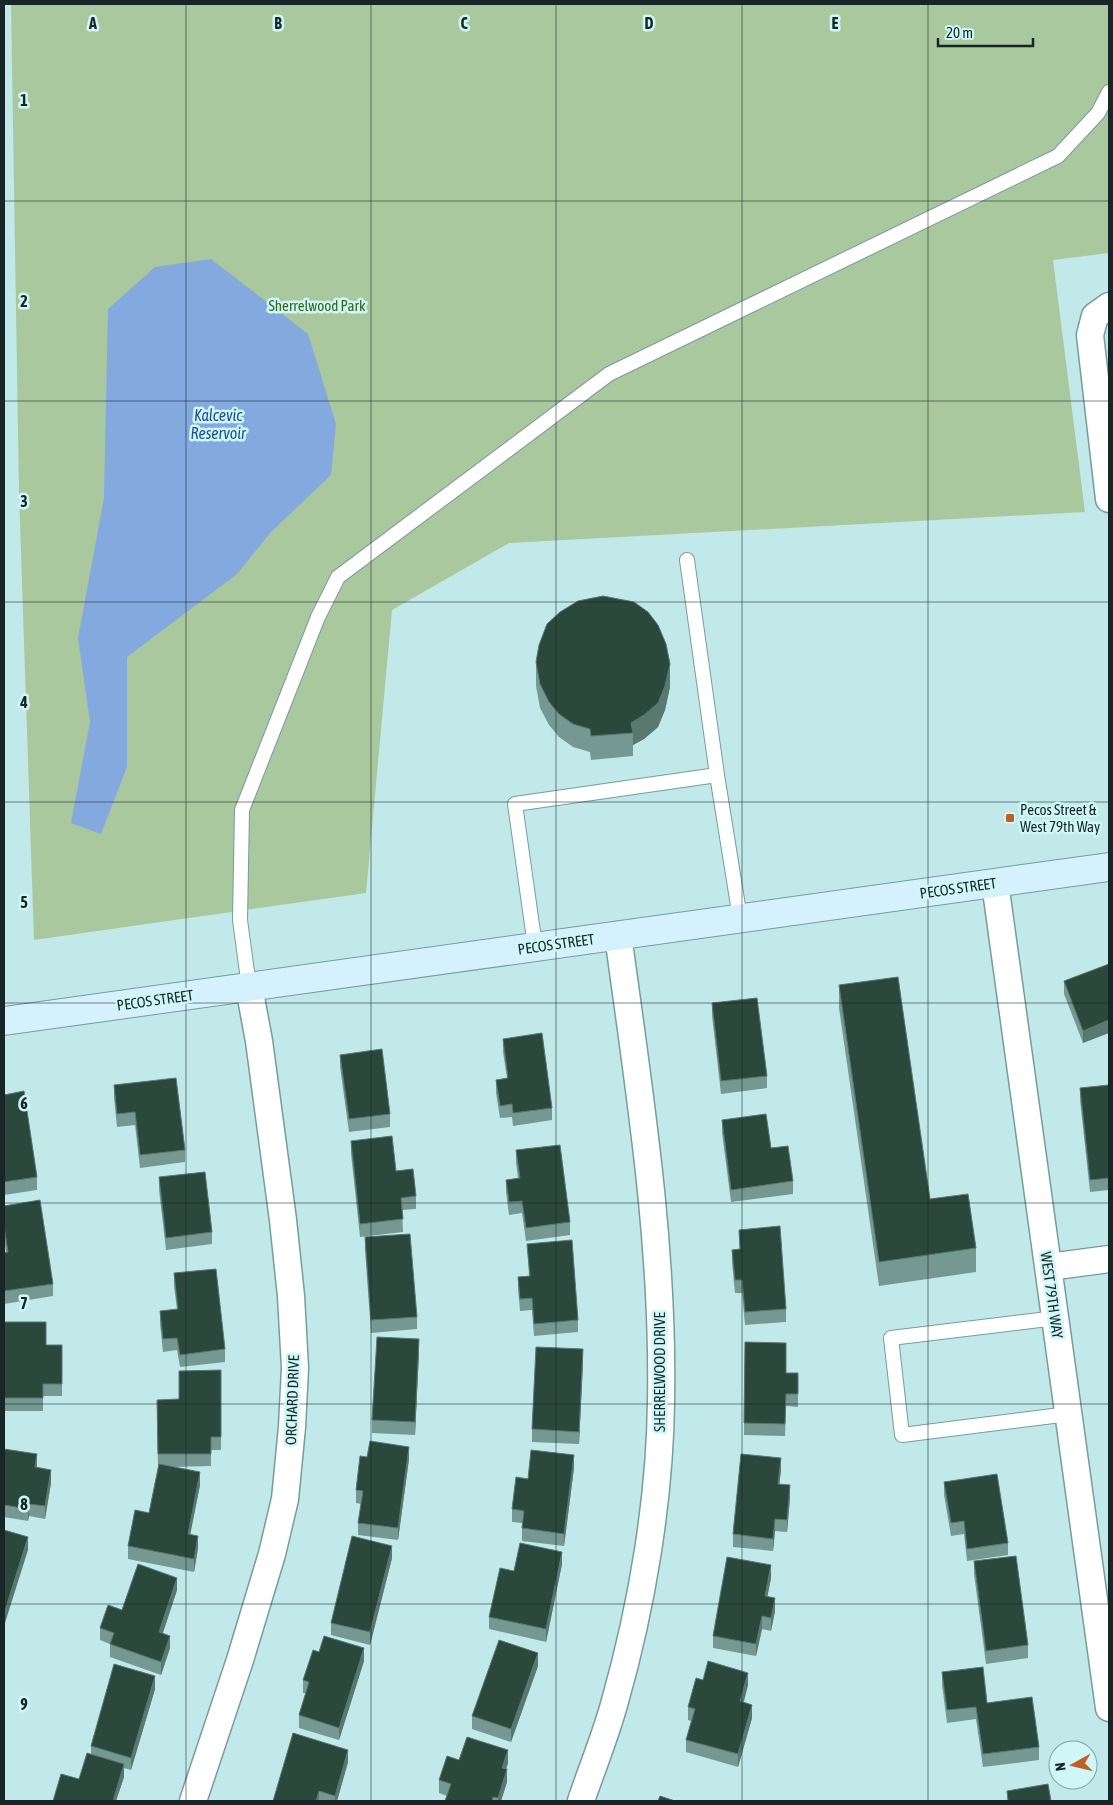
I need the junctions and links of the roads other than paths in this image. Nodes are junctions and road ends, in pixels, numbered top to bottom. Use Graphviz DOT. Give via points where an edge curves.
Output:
graph roads {
  1 [pos="1109,92"];
  2 [pos="1109,306"];
  3 [pos="1109,499"];
  4 [pos="687,560"];
  5 [pos="717,775"];
  6 [pos="1109,867"];
  7 [pos="995,883"];
  8 [pos="740,918"];
  9 [pos="618,935"];
  10 [pos="535,946"];
  11 [pos="249,987"];
  12 [pos="4,1021"];
  13 [pos="1109,1259"];
  14 [pos="1049,1267"];
  15 [pos="1056,1318"];
  16 [pos="1069,1414"];
  17 [pos="1109,1708"];
  18 [pos="193,1801"];
  19 [pos="581,1801"];
  1 -- 11 [label="lane" via="1098,113 1058,156 609,374 338,577 318,617 242,810 240,920"];
  2 -- 3 [label="street" via="1095,316 1090,335"];
  4 -- 5 [label="lane"];
  5 -- 8 [label="lane"];
  5 -- 10 [label="lane" via="515,804"];
  6 -- 7 [label="main road, PECOS STREET"];
  7 -- 8 [label="main road, PECOS STREET"];
  7 -- 14 [label="street, WEST 79TH WAY"];
  8 -- 9 [label="main road, PECOS STREET"];
  9 -- 10 [label="main road, PECOS STREET"];
  9 -- 19 [label="street, SHERRELWOOD DRIVE" via="651,1184 661,1315 661,1402 656,1489 626,1661"];
  10 -- 11 [label="main road, PECOS STREET"];
  11 -- 12 [label="main road, PECOS STREET"];
  11 -- 18 [label="street, ORCHARD DRIVE" via="291,1296 295,1368 292,1427 285,1499 272,1554"];
  13 -- 14 [label="street"];
  14 -- 15 [label="street, WEST 79TH WAY"];
  15 -- 16 [label="street, WEST 79TH WAY"];
  15 -- 16 [label="lane" via="890,1338 902,1434"];
  16 -- 17 [label="street, WEST 79TH WAY"];
}
